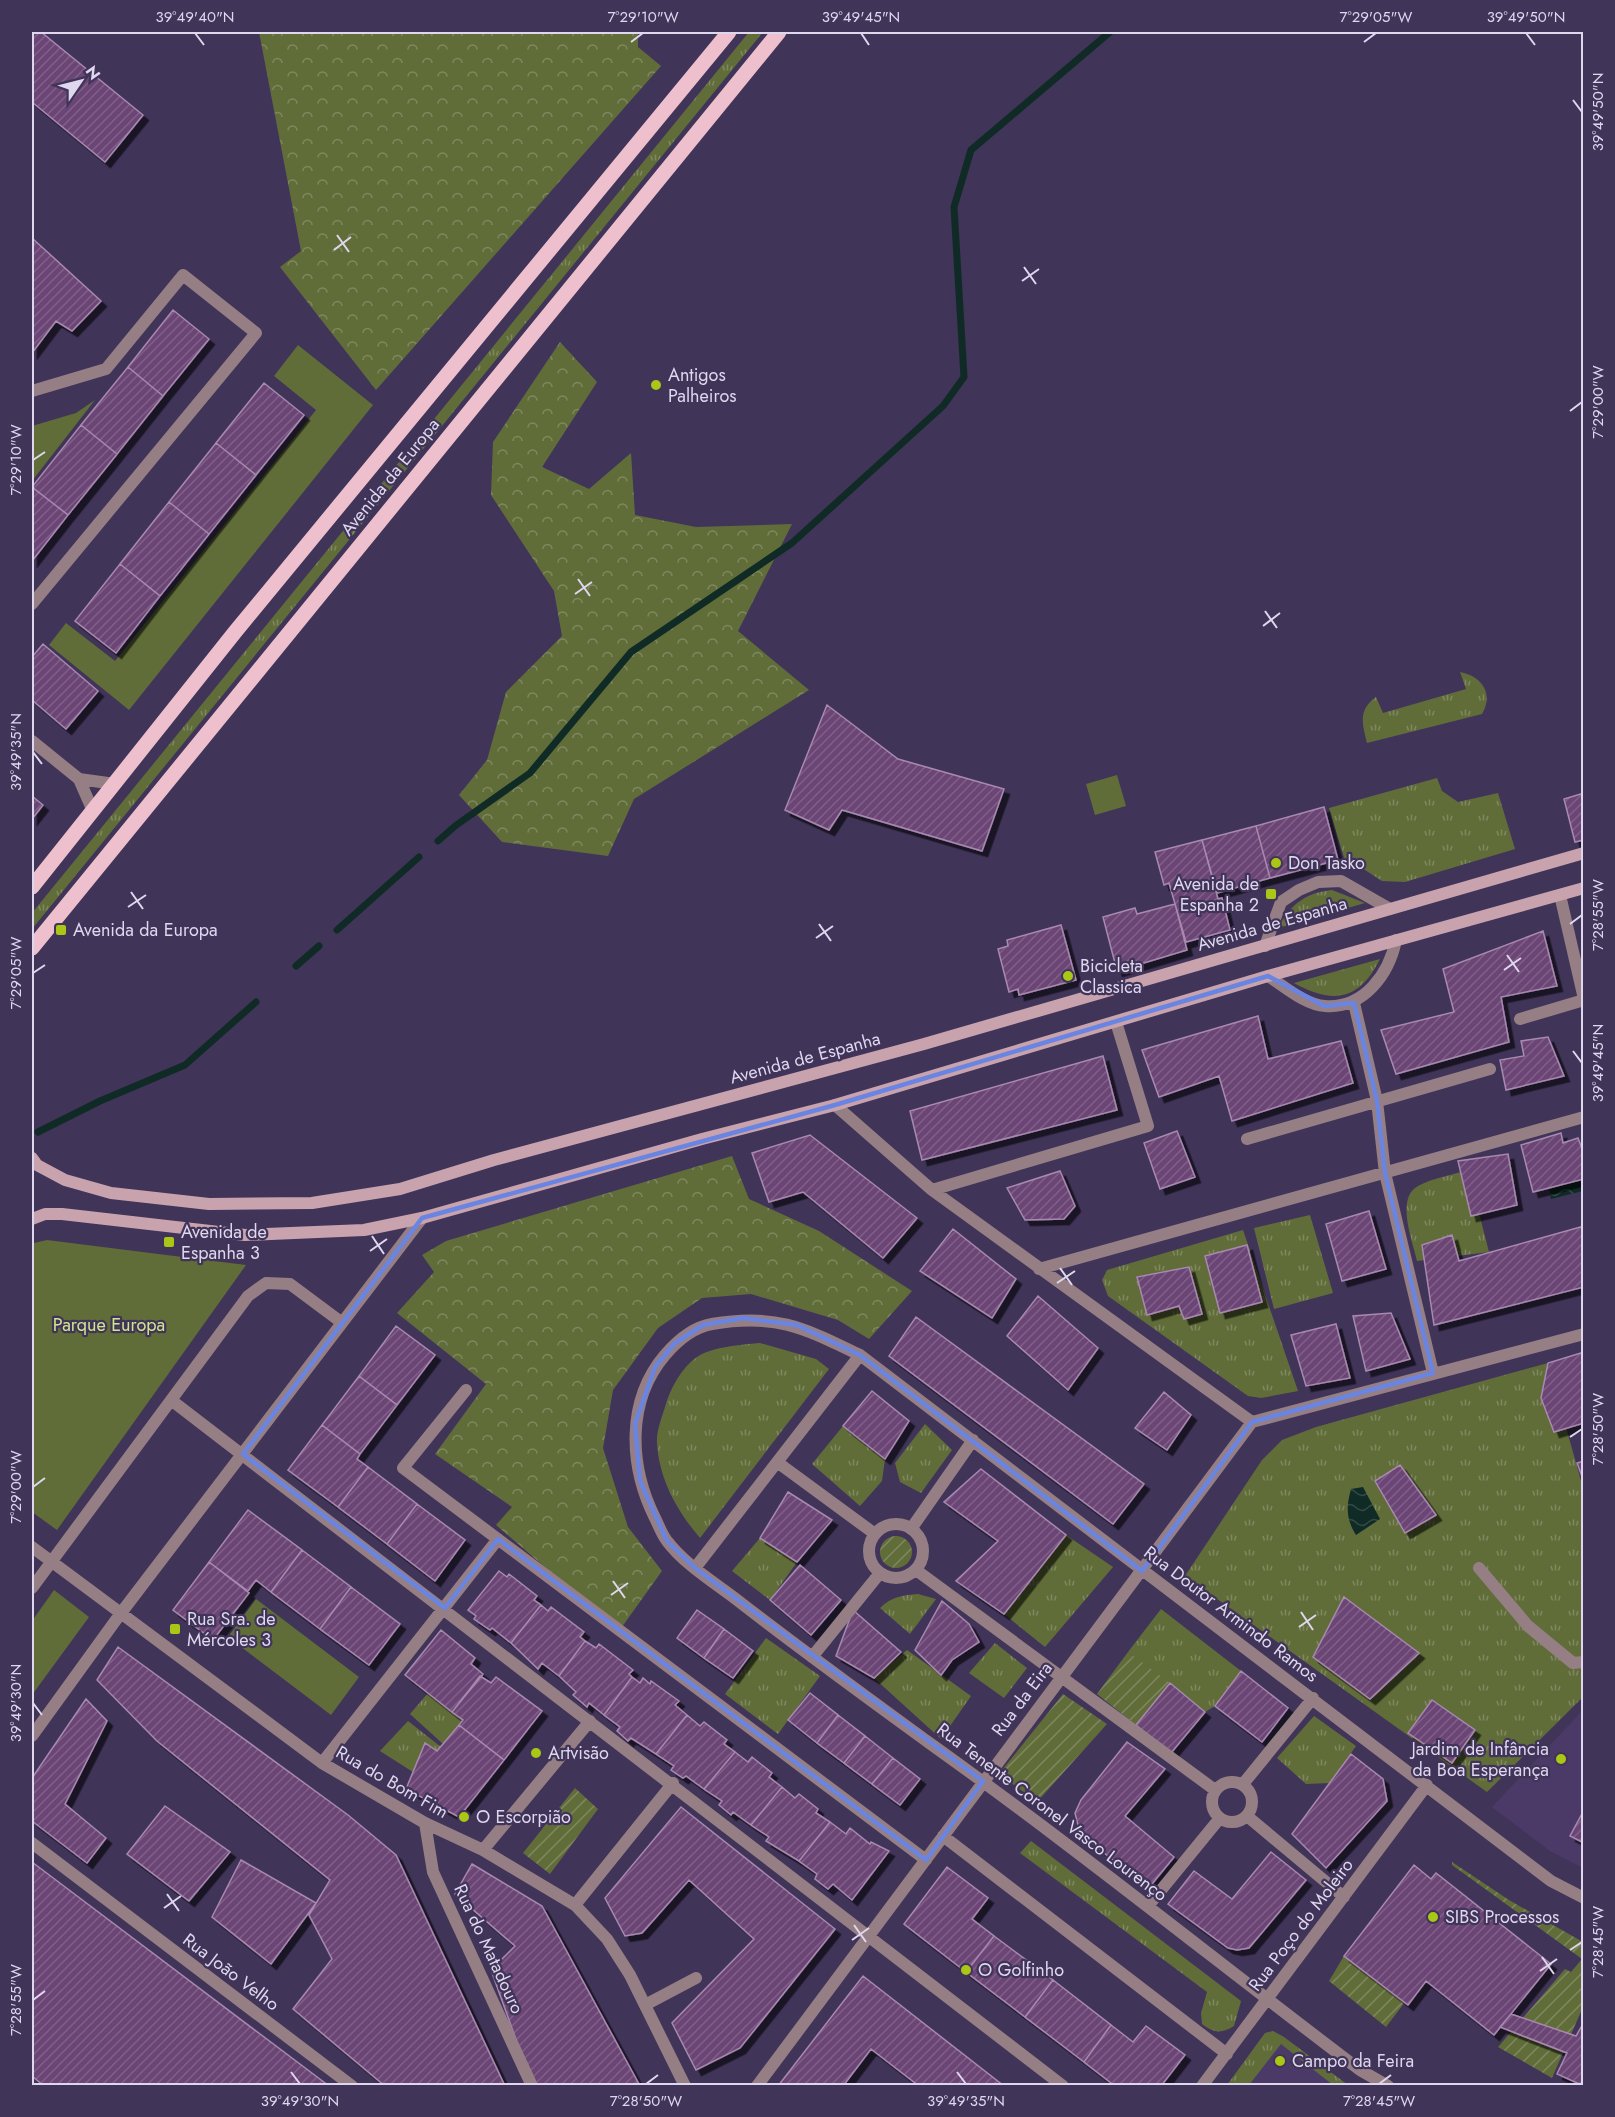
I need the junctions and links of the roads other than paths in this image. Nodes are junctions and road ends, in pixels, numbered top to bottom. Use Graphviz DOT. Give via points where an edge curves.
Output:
graph roads {
  1 [pos="729,32"];
  2 [pos="779,32"];
  3 [pos="32,391"];
  4 [pos="32,604"];
  5 [pos="32,741"];
  6 [pos="79,779"];
  7 [pos="115,784"];
  8 [pos="93,811"];
  9 [pos="1584,853"];
  10 [pos="32,887"];
  11 [pos="1584,888"];
  12 [pos="1560,895"];
  13 [pos="1390,909"];
  14 [pos="1396,940"];
  15 [pos="1265,946"];
  16 [pos="32,948"];
  17 [pos="1268,976"];
  18 [pos="1584,1000"];
  19 [pos="1354,1003"];
  20 [pos="1520,1019"];
  21 [pos="1116,1022"];
  22 [pos="1490,1069"];
  23 [pos="1377,1101"];
  24 [pos="835,1105"];
  25 [pos="1584,1118"];
  26 [pos="1247,1139"];
  27 [pos="32,1158"];
  28 [pos="1385,1173"];
  29 [pos="933,1190"];
  30 [pos="422,1218"];
  31 [pos="32,1219"];
  32 [pos="1039,1269"];
  33 [pos="341,1322"];
  34 [pos="1584,1334"];
  35 [pos="860,1355"];
  36 [pos="1433,1373"];
  37 [pos="466,1390"];
  38 [pos="171,1400"];
  39 [pos="1252,1422"];
  40 [pos="973,1440"];
  41 [pos="243,1454"];
  42 [pos="777,1462"];
  43 [pos="911,1529"];
  44 [pos="875,1534"];
  45 [pos="498,1539"];
  46 [pos="32,1547"];
  47 [pos="51,1561"];
  48 [pos="695,1568"];
  49 [pos="1479,1568"];
  50 [pos="916,1570"];
  51 [pos="1143,1571"];
  52 [pos="880,1573"];
  53 [pos="32,1588"];
  54 [pos="445,1608"];
  55 [pos="121,1613"];
  56 [pos="812,1657"];
  57 [pos="1584,1662"];
  58 [pos="1061,1677"];
  59 [pos="1313,1698"];
  60 [pos="590,1721"];
  61 [pos="32,1736"];
  62 [pos="322,1763"];
  63 [pos="983,1781"];
  64 [pos="673,1783"];
  65 [pos="1243,1784"];
  66 [pos="1427,1785"];
  67 [pos="1215,1790"];
  68 [pos="1247,1816"];
  69 [pos="1220,1818"];
  70 [pos="425,1823"];
  71 [pos="943,1836"];
  72 [pos="32,1843"];
  73 [pos="483,1850"];
  74 [pos="926,1860"];
  75 [pos="1344,1897"];
  76 [pos="1584,1898"];
  77 [pos="575,1905"];
  78 [pos="1148,1906"];
  79 [pos="869,1939"];
  80 [pos="696,1978"];
  81 [pos="1268,2000"];
  82 [pos="645,2005"];
  83 [pos="1227,2054"];
  84 [pos="352,2085"];
  85 [pos="532,2085"];
  86 [pos="685,2085"];
  87 [pos="757,2085"];
  88 [pos="1063,2085"];
  89 [pos="1202,2085"];
  90 [pos="1388,2085"];
  1 -- 7 [label="main road, Avenida da Europa"];
  2 -- 16 [label="main road, Avenida da Europa"];
  3 -- 4 [label="street" via="106,369 183,275 256,333"];
  5 -- 6 [label="street"];
  6 -- 7 [label="street"];
  6 -- 8 [label="street"];
  7 -- 8 [label="main road, Avenida da Europa"];
  8 -- 10 [label="main road, Avenida da Europa"];
  9 -- 13 [label="main road, Avenida de Espanha"];
  11 -- 12 [label="main road"];
  12 -- 14 [label="main road"];
  12 -- 18 [label="street"];
  13 -- 15 [label="main road, Avenida de Espanha"];
  13 -- 15 [label="street" via="1341,881 1318,882 1281,902"];
  14 -- 17 [label="main road"];
  14 -- 19 [label="street" via="1384,971"];
  15 -- 27 [label="main road, Avenida de Espanha" via="400,1189 312,1203 209,1204 111,1193 65,1180 37,1165"];
  17 -- 19 [label="street" via="1324,1006"];
  17 -- 21 [label="main road"];
  18 -- 20 [label="street"];
  19 -- 23 [label="street"];
  21 -- 24 [label="main road"];
  21 -- 29 [label="street" via="1148,1126"];
  22 -- 23 [label="street"];
  23 -- 26 [label="street"];
  23 -- 28 [label="street"];
  24 -- 29 [label="street"];
  24 -- 30 [label="main road" via="702,1138"];
  25 -- 28 [label="street"];
  28 -- 32 [label="street"];
  28 -- 36 [label="street"];
  29 -- 32 [label="street"];
  30 -- 31 [label="main road" via="364,1230 245,1235 62,1214"];
  30 -- 33 [label="street"];
  32 -- 39 [label="street"];
  33 -- 38 [label="street" via="290,1284 266,1283 248,1296"];
  33 -- 41 [label="street"];
  34 -- 36 [label="street"];
  35 -- 40 [label="street, Rua Doutor Armindo Ramos"];
  35 -- 42 [label="street"];
  35 -- 48 [label="street, Rua Doutor Armindo Ramos" via="797,1325 743,1318 703,1325 675,1343 654,1367 635,1424 640,1481 667,1541"];
  36 -- 39 [label="street"];
  37 -- 45 [label="street" via="403,1468"];
  38 -- 41 [label="street"];
  38 -- 47 [label="street"];
  39 -- 51 [label="street, Rua da Eira"];
  40 -- 43 [label="street"];
  40 -- 51 [label="street, Rua Doutor Armindo Ramos"];
  41 -- 54 [label="street"];
  41 -- 55 [label="street"];
  42 -- 44 [label="street"];
  42 -- 48 [label="street"];
  43 -- 44 [label="street" via="896,1524"];
  43 -- 50 [label="street" via="923,1548"];
  44 -- 52 [label="street" via="870,1559"];
  45 -- 54 [label="street"];
  45 -- 74 [label="street"];
  46 -- 47 [label="street, Rua do Bom Fim"];
  47 -- 53 [label="street"];
  47 -- 55 [label="street, Rua do Bom Fim"];
  48 -- 56 [label="street, Rua Tenente Coronel Vasco Lourenço"];
  49 -- 57 [label="street" via="1528,1626 1573,1663"];
  50 -- 52 [label="street" via="894,1578"];
  50 -- 58 [label="street"];
  51 -- 58 [label="street, Rua da Eira"];
  51 -- 59 [label="street, Rua Doutor Armindo Ramos"];
  52 -- 56 [label="street"];
  54 -- 60 [label="street"];
  54 -- 62 [label="street"];
  55 -- 61 [label="street"];
  55 -- 62 [label="street, Rua do Bom Fim"];
  56 -- 63 [label="street, Rua Tenente Coronel Vasco Lourenço"];
  58 -- 63 [label="street, Rua da Eira"];
  58 -- 67 [label="street"];
  59 -- 65 [label="street"];
  59 -- 66 [label="street, Rua Doutor Armindo Ramos"];
  60 -- 64 [label="street"];
  60 -- 73 [label="street"];
  62 -- 70 [label="street, Rua do Bom Fim"];
  63 -- 71 [label="street, Rua da Eira"];
  63 -- 78 [label="street, Rua Tenente Coronel Vasco Lourenço"];
  64 -- 77 [label="street"];
  64 -- 79 [label="street"];
  65 -- 67 [label="street" via="1225,1782"];
  65 -- 68 [label="street" via="1252,1799"];
  66 -- 75 [label="street, Rua Poço do Moleiro"];
  66 -- 76 [label="street, Rua Doutor Armindo Ramos" via="1551,1881"];
  67 -- 69 [label="street" via="1213,1808"];
  68 -- 69 [label="street" via="1231,1822"];
  68 -- 75 [label="street"];
  69 -- 78 [label="street"];
  70 -- 73 [label="street, Rua do Bom Fim"];
  70 -- 85 [label="street, Rua do Matadouro" via="433,1872"];
  71 -- 74 [label="street, Rua da Eira"];
  71 -- 83 [label="street"];
  72 -- 84 [label="street, Rua João Velho"];
  73 -- 77 [label="street, Rua do Bom Fim"];
  74 -- 79 [label="street, Rua da Eira"];
  75 -- 81 [label="street, Rua Poço do Moleiro"];
  77 -- 82 [label="street, Rua do Bom Fim" via="607,1939"];
  78 -- 81 [label="street, Rua Tenente Coronel Vasco Lourenço"];
  79 -- 87 [label="street, Rua da Eira"];
  79 -- 88 [label="street"];
  80 -- 82 [label="street"];
  81 -- 83 [label="street, Rua Poço do Moleiro"];
  81 -- 90 [label="street, Rua Tenente Coronel Vasco Lourenço" via="1360,2070"];
  82 -- 86 [label="street, Rua do Bom Fim"];
  83 -- 89 [label="street, Rua Poço do Moleiro"];
}
